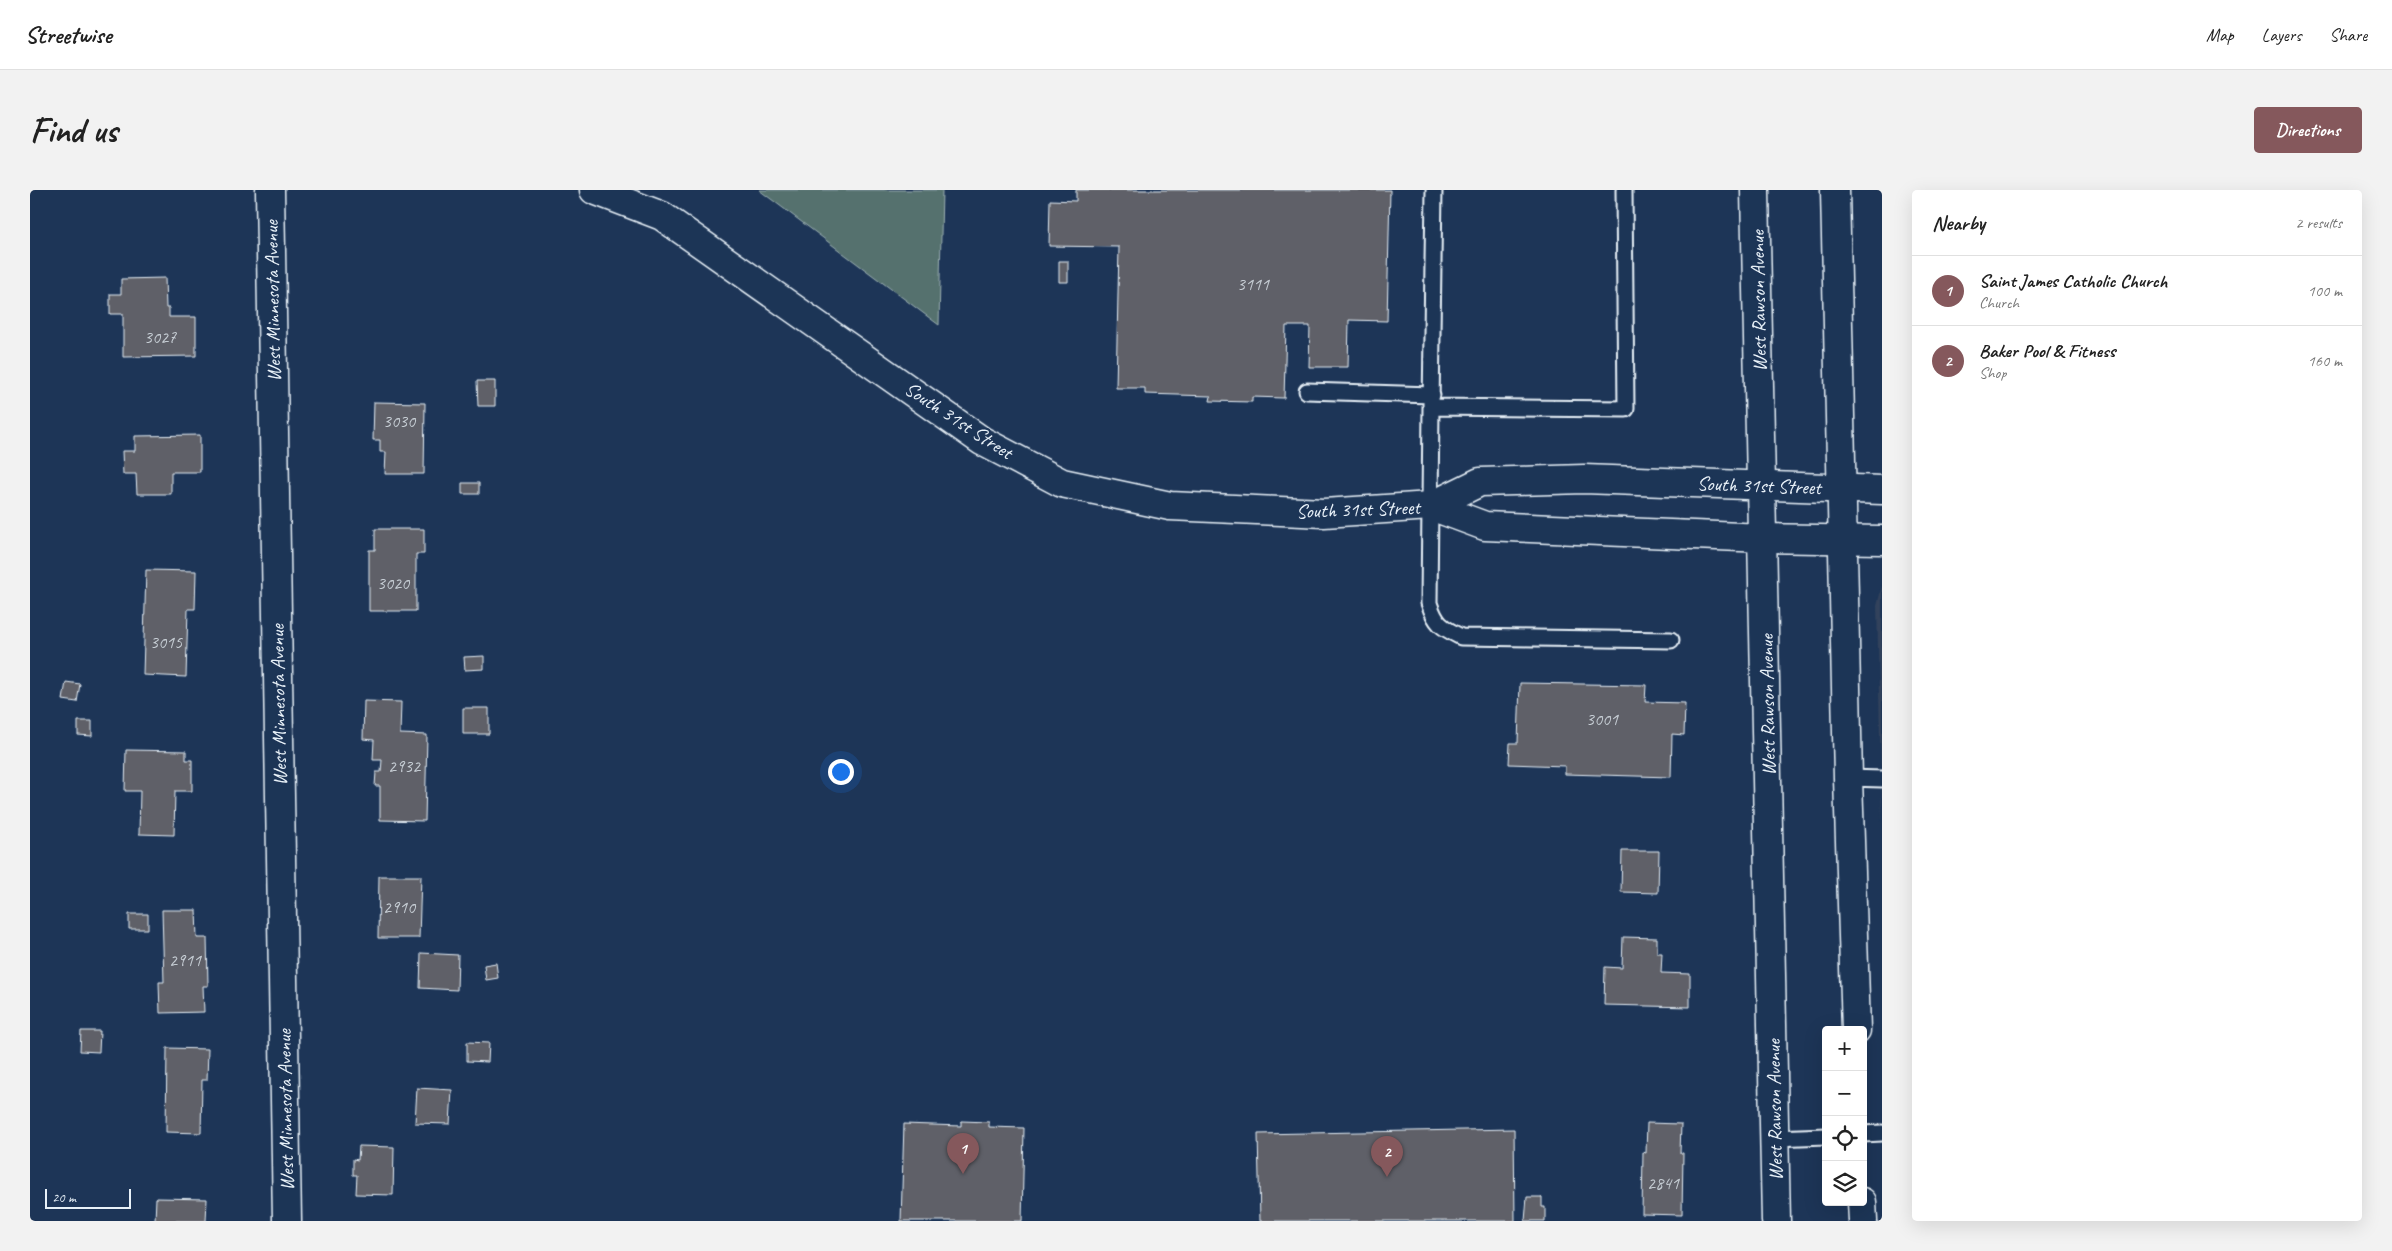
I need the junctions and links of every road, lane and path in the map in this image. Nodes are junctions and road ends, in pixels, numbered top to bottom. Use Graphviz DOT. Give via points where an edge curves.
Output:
graph roads {
  1 [pos="270,190"];
  2 [pos="594,190"];
  3 [pos="1434,190"];
  4 [pos="1624,190"];
  5 [pos="1756,190"];
  6 [pos="1836,190"];
  7 [pos="1308,392"];
  8 [pos="1432,401"];
  9 [pos="1762,485"];
  10 [pos="1843,489"];
  11 [pos="1882,490"];
  12 [pos="1432,506"];
  13 [pos="1764,538"];
  14 [pos="1843,539"];
  15 [pos="1882,540"];
  16 [pos="1671,640"];
  17 [pos="1848,778"];
  18 [pos="1882,778"];
  19 [pos="1856,1026"];
  20 [pos="1867,1134"];
  21 [pos="1882,1134"];
  22 [pos="1822,1136"];
  23 [pos="1775,1138"];
  24 [pos="1862,1206"];
  25 [pos="287,1221"];
  26 [pos="1776,1221"];
  27 [pos="1863,1221"];
  1 -- 25 [label="street, West Minnesota Avenue"];
  2 -- 12 [label="street, South 31st Street" via="662,216 982,441 1062,483 1170,506 1324,513"];
  3 -- 8 [label="lane"];
  4 -- 8 [label="lane" via="1626,410"];
  5 -- 9 [label="street, West Rawson Avenue"];
  6 -- 10 [label="street"];
  7 -- 8 [label="lane"];
  8 -- 12 [label="lane"];
  9 -- 10 [label="street, South 31st Street"];
  9 -- 12 [label="street, South 31st Street" via="1584,479 1480,482"];
  9 -- 13 [label="street, West Rawson Avenue"];
  10 -- 11 [label="street, South 31st Street"];
  10 -- 14 [label="street"];
  12 -- 13 [label="street, South 31st Street" via="1485,526"];
  12 -- 16 [label="lane" via="1429,603 1434,619 1444,628 1461,637"];
  13 -- 14 [label="street, South 31st Street"];
  13 -- 23 [label="street, West Rawson Avenue"];
  14 -- 15 [label="street, South 31st Street"];
  14 -- 17 [label="street"];
  17 -- 18 [label="lane"];
  17 -- 19 [label="street"];
  20 -- 21 [label="lane"];
  22 -- 23 [label="lane"];
  23 -- 26 [label="street, West Rawson Avenue"];
  24 -- 27 [label="street"];
}
